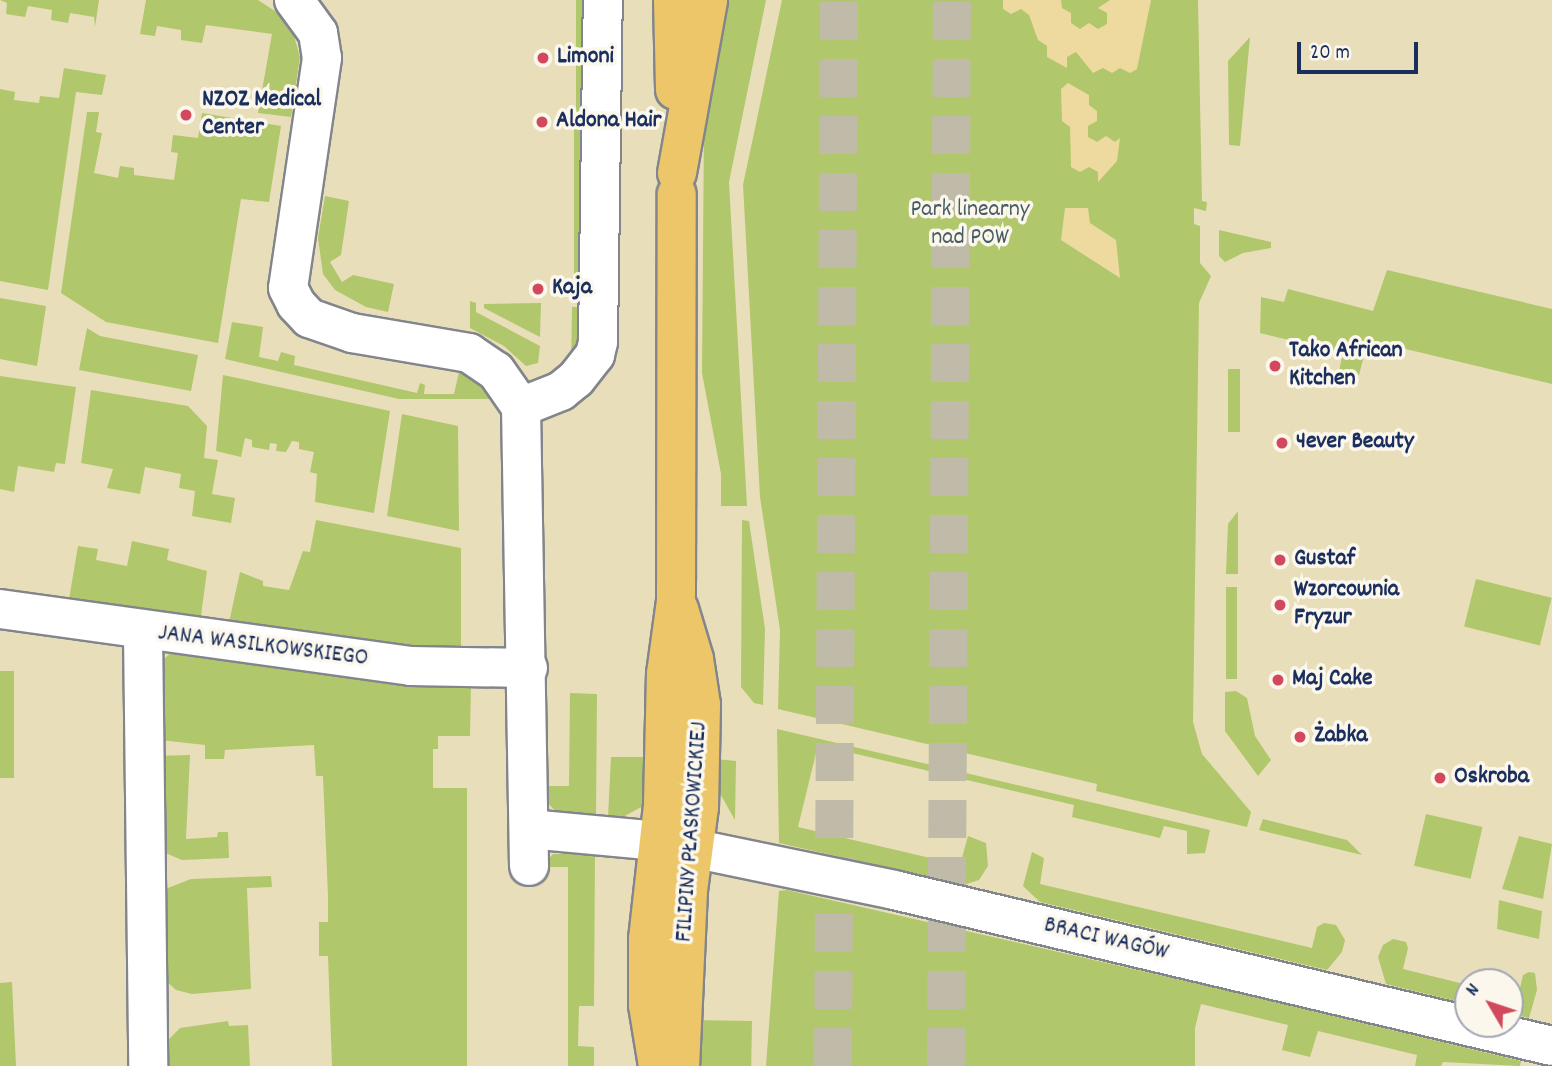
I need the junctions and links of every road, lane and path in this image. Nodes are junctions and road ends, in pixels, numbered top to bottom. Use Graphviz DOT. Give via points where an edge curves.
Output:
graph roads {
  1 [pos="294,0"];
  2 [pos="603,0"];
  3 [pos="673,0"];
  4 [pos="708,0"];
  5 [pos="677,184"];
  6 [pos="521,407"];
  7 [pos="0,610"];
  8 [pos="143,632"];
  9 [pos="528,668"];
  10 [pos="676,845"];
  11 [pos="1552,1046"];
  12 [pos="148,1066"];
  13 [pos="658,1066"];
  14 [pos="680,1066"];
  1 -- 6 [label="street" via="318,33 322,58 288,288 296,304 309,318 352,333 469,353 496,371"];
  2 -- 6 [label="street" via="598,342 595,355 576,379"];
  3 -- 5 [label="main road, FILIPINY PŁASKOWICKIEJ"];
  4 -- 5 [label="main road, FILIPINY PŁASKOWICKIEJ"];
  5 -- 10 [label="main road, FILIPINY PŁASKOWICKIEJ" via="676,601 666,674"];
  6 -- 9 [label="street"];
  7 -- 8 [label="street, JANA WASILKOWSKIEGO"];
  8 -- 9 [label="street, JANA WASILKOWSKIEGO" via="411,666"];
  8 -- 12 [label="street"];
  9 -- 10 [label="street, BRACI WAGÓW" via="529,848"];
  10 -- 11 [label="street, BRACI WAGÓW" via="995,913"];
  10 -- 13 [label="main road, FILIPINY PŁASKOWICKIEJ" via="649,915 648,1005"];
  10 -- 14 [label="main road, FILIPINY PŁASKOWICKIEJ"];
}
